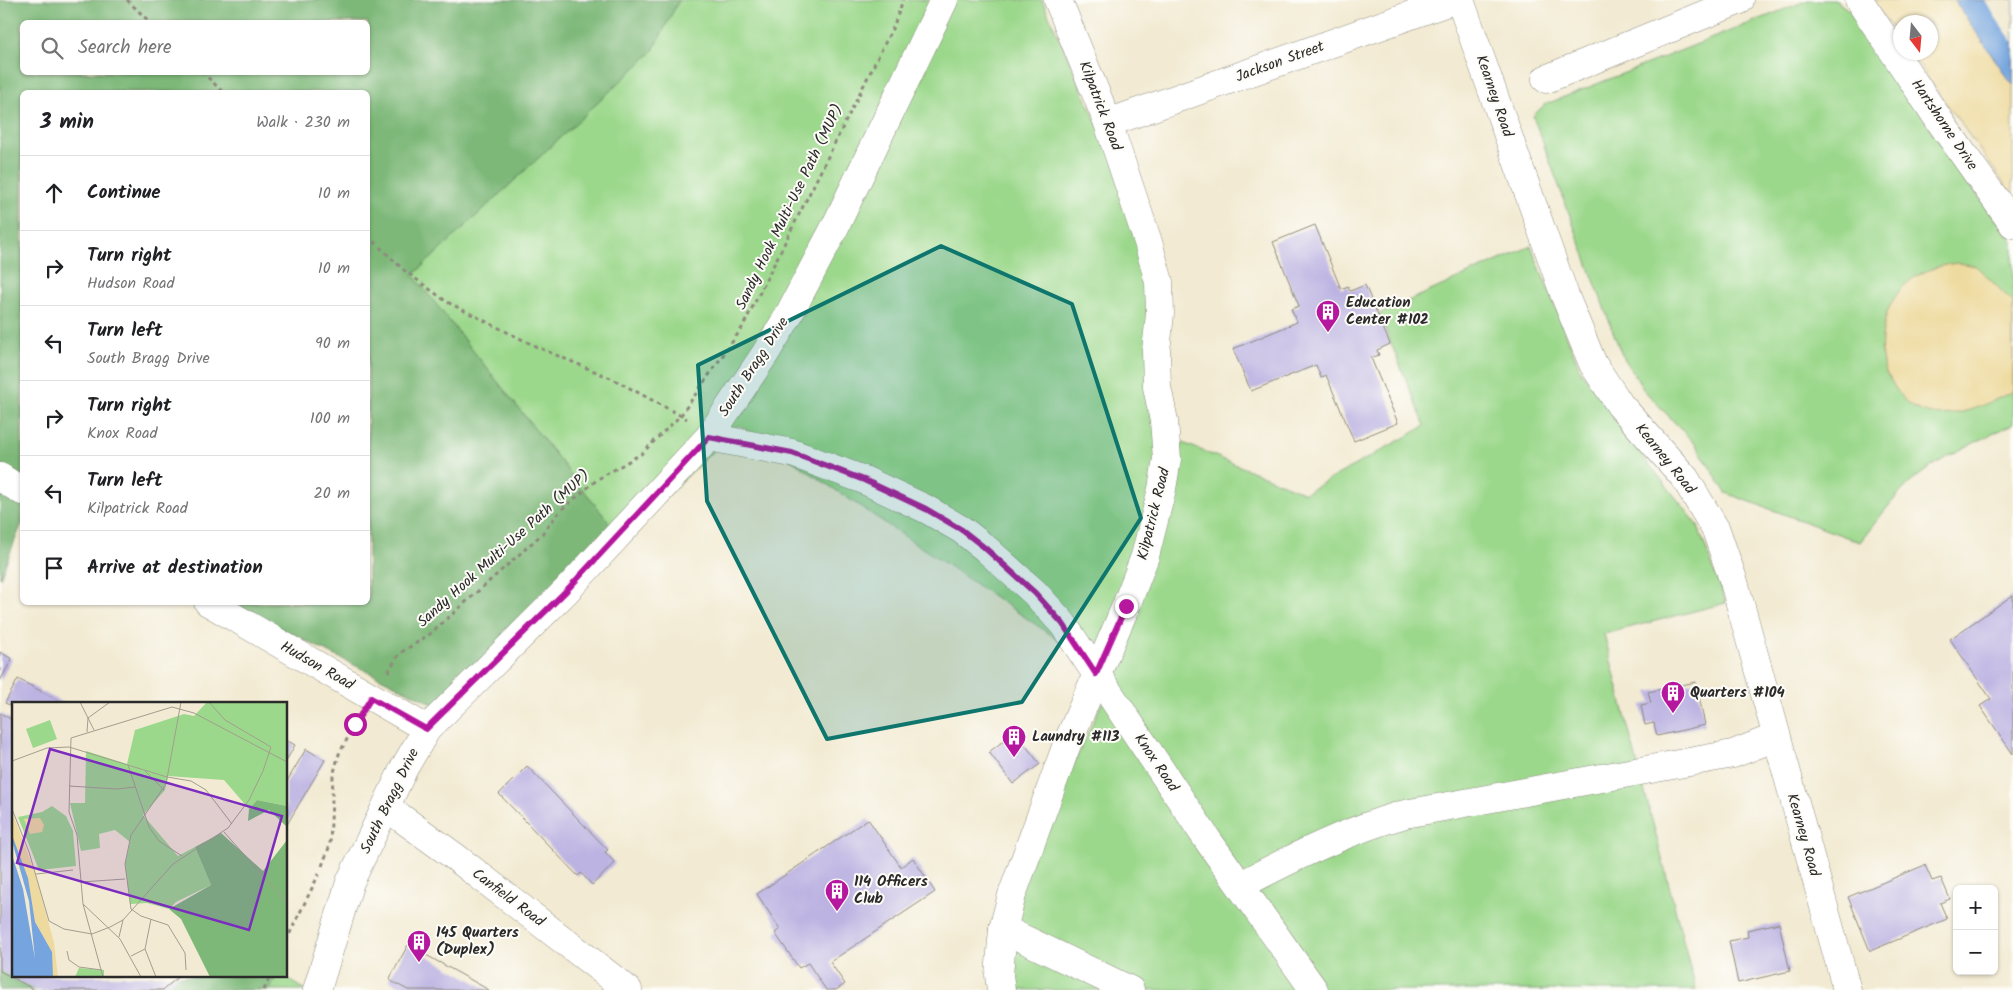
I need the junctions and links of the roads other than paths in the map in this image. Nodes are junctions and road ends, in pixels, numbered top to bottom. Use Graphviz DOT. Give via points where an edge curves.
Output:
graph roads {
  1 [pos="944,0"];
  2 [pos="1058,0"];
  3 [pos="1453,0"];
  4 [pos="1460,0"];
  5 [pos="1740,0"];
  6 [pos="1860,0"];
  7 [pos="1546,79"];
  8 [pos="1108,123"];
  9 [pos="2013,224"];
  10 [pos="709,437"];
  11 [pos="0,477"];
  12 [pos="20,490"];
  13 [pos="213,605"];
  14 [pos="1096,674"];
  15 [pos="426,729"];
  16 [pos="1776,737"];
  17 [pos="386,808"];
  18 [pos="1241,885"];
  19 [pos="1003,929"];
  20 [pos="317,990"];
  21 [pos="628,990"];
  22 [pos="1001,990"];
  23 [pos="1130,990"];
  24 [pos="1314,990"];
  25 [pos="1847,990"];
  1 -- 10 [label="street, South Bragg Drive" via="787,318"];
  2 -- 8 [label="street, Kilpatrick Road"];
  3 -- 8 [label="street, Jackson Street"];
  4 -- 16 [label="street, Kearney Road" via="1565,296 1593,364 1620,405 1685,478 1716,530 1734,582"];
  5 -- 7 [label="street"];
  6 -- 9 [label="street, Hartshorne Drive"];
  8 -- 14 [label="street, Kilpatrick Road" via="1158,282 1157,387 1167,459 1144,556"];
  10 -- 14 [label="street, Knox Road" via="792,453 864,480 962,530 1035,593 1063,624"];
  10 -- 15 [label="street, South Bragg Drive" via="566,591"];
  11 -- 12 [label="street"];
  13 -- 15 [label="street, Hudson Road"];
  14 -- 18 [label="street, Knox Road"];
  14 -- 19 [label="street, Kilpatrick Road" via="1012,894"];
  15 -- 17 [label="street, South Bragg Drive"];
  16 -- 18 [label="street" via="1734,754 1383,820 1296,856"];
  16 -- 25 [label="street, Kearney Road"];
  17 -- 20 [label="street, South Bragg Drive" via="350,882"];
  17 -- 21 [label="street, Canfield Road" via="454,856"];
  18 -- 24 [label="street, Knox Road"];
  19 -- 22 [label="street, Kilpatrick Road" via="998,974"];
  19 -- 23 [label="street"];
}
